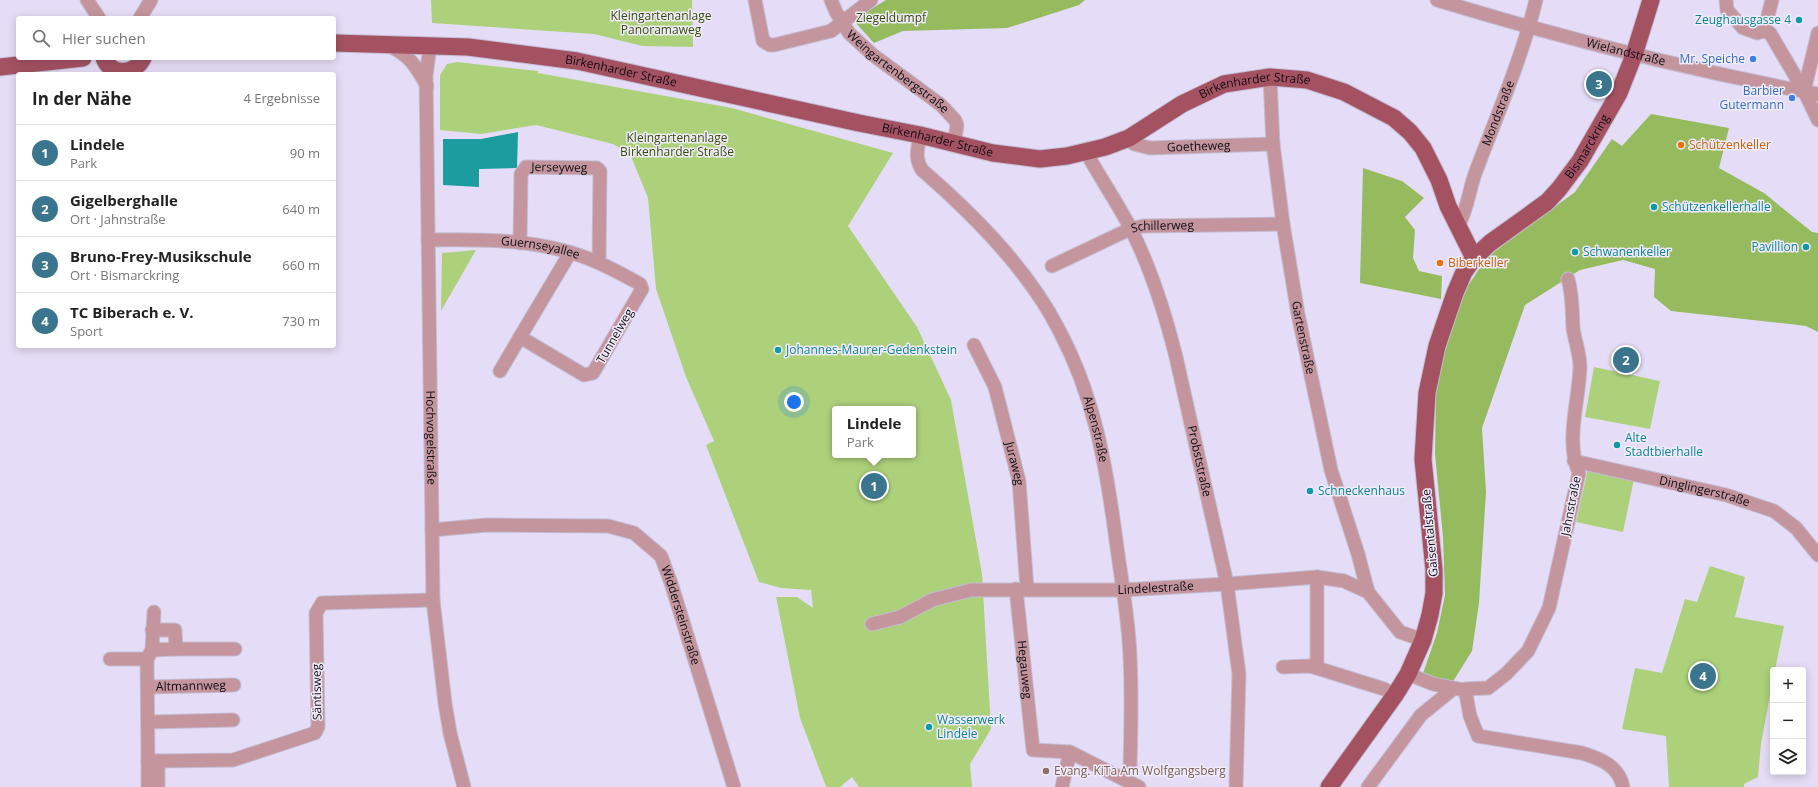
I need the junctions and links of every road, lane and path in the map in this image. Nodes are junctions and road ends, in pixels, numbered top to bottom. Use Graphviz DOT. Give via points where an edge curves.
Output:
graph roads {
  1 [pos="87,0"];
  2 [pos="151,0"];
  3 [pos="755,0"];
  4 [pos="831,0"];
  5 [pos="870,0"];
  6 [pos="1437,0"];
  7 [pos="1536,0"];
  8 [pos="1651,0"];
  9 [pos="1726,0"];
  10 [pos="1772,0"];
  11 [pos="98,16"];
  12 [pos="141,16"];
  13 [pos="842,23"];
  14 [pos="1529,28"];
  15 [pos="1764,31"];
  16 [pos="1818,33"];
  17 [pos="336,43"];
  18 [pos="386,45"];
  19 [pos="430,46"];
  20 [pos="1634,55"];
  21 [pos="65,60"];
  22 [pos="105,60"];
  23 [pos="142,60"];
  24 [pos="0,67"];
  25 [pos="123,72"];
  26 [pos="123,72"];
  27 [pos="1270,77"];
  28 [pos="427,86"];
  29 [pos="1804,91"];
  30 [pos="1818,94"];
  31 [pos="1818,120"];
  32 [pos="920,135"];
  33 [pos="1129,138"];
  34 [pos="954,144"];
  35 [pos="1273,144"];
  36 [pos="1088,152"];
  37 [pos="1283,224"];
  38 [pos="1458,226"];
  39 [pos="1130,229"];
  40 [pos="428,240"];
  41 [pos="520,243"];
  42 [pos="1490,243"];
  43 [pos="570,253"];
  44 [pos="1474,258"];
  45 [pos="599,262"];
  46 [pos="1052,266"];
  47 [pos="1568,279"];
  48 [pos="642,288"];
  49 [pos="520,337"];
  50 [pos="974,345"];
  51 [pos="500,371"];
  52 [pos="1574,461"];
  53 [pos="432,530"];
  54 [pos="1818,555"];
  55 [pos="1317,577"];
  56 [pos="1227,584"];
  57 [pos="1022,589"];
  58 [pos="1123,590"];
  59 [pos="1368,592"];
  60 [pos="433,600"];
  61 [pos="154,612"];
  62 [pos="872,624"];
  63 [pos="152,630"];
  64 [pos="1422,640"];
  65 [pos="176,649"];
  66 [pos="235,649"];
  67 [pos="149,654"];
  68 [pos="110,660"];
  69 [pos="1283,667"];
  70 [pos="1318,668"];
  71 [pos="1408,674"];
  72 [pos="234,685"];
  73 [pos="148,687"];
  74 [pos="1459,689"];
  75 [pos="1395,695"];
  76 [pos="233,720"];
  77 [pos="148,722"];
  78 [pos="1070,752"];
  79 [pos="153,761"];
  80 [pos="1126,780"];
  81 [pos="148,787"];
  82 [pos="158,787"];
  83 [pos="464,787"];
  84 [pos="734,787"];
  85 [pos="1062,787"];
  86 [pos="1139,787"];
  87 [pos="1236,787"];
  88 [pos="1329,787"];
  89 [pos="1368,787"];
  90 [pos="1623,787"];
  1 -- 11 [label="street"];
  2 -- 12 [label="street"];
  3 -- 13 [label="street" via="763,41 770,45 831,31"];
  4 -- 13 [label="street, Weingartenbergstraße"];
  5 -- 13 [label="street"];
  6 -- 14 [label="street, Wielandstraße"];
  7 -- 14 [label="street, Mondstraße"];
  8 -- 20 [label="main road, Bismarckring"];
  9 -- 15 [label="street" via="1727,10 1743,28 1757,33"];
  10 -- 15 [label="street"];
  13 -- 34 [label="street, Weingartenbergstraße" via="873,55 949,113 957,125"];
  14 -- 20 [label="street, Wielandstraße"];
  14 -- 38 [label="street, Mondstraße"];
  15 -- 29 [label="street" via="1770,33"];
  16 -- 29 [label="street"];
  17 -- 18 [label="main road, Birkenharder Straße"];
  18 -- 19 [label="main road, Birkenharder Straße"];
  18 -- 28 [label="street, Hochvogelstraße" via="400,50 415,64"];
  19 -- 28 [label="street, Hochvogelstraße"];
  19 -- 32 [label="main road, Birkenharder Straße" via="506,51 577,61"];
  20 -- 29 [label="street, Wielandstraße"];
  20 -- 42 [label="main road, Bismarckring" via="1611,109 1580,161 1559,189 1547,202"];
  21 -- 24 [label="main road"];
  22 -- 25 [label="main road" via="110,67"];
  23 -- 26 [label="main road" via="135,69"];
  27 -- 33 [label="main road, Birkenharder Straße" via="1224,84 1182,104"];
  27 -- 35 [label="street, Gartenstraße"];
  27 -- 38 [label="main road, Birkenharder Straße" via="1315,83 1344,92 1394,118 1423,148"];
  28 -- 40 [label="street, Hochvogelstraße"];
  29 -- 30 [label="street, Wielandstraße"];
  29 -- 31 [label="street"];
  32 -- 34 [label="main road, Birkenharder Straße"];
  32 -- 58 [label="street, Alpenstraße" via="916,154 920,166 971,213 1007,255 1046,308 1075,363 1085,387 1101,443"];
  33 -- 35 [label="street, Goetheweg" via="1134,144 1150,148"];
  33 -- 36 [label="main road, Birkenharder Straße"];
  34 -- 36 [label="main road, Birkenharder Straße" via="993,153 1040,159"];
  35 -- 37 [label="street, Gartenstraße"];
  36 -- 39 [label="street, Probststraße"];
  37 -- 39 [label="street, Schillerweg" via="1144,226"];
  37 -- 59 [label="street, Gartenstraße" via="1298,314 1331,470"];
  38 -- 42 [label="main road"];
  38 -- 44 [label="main road, Birkenharder Straße"];
  39 -- 46 [label="street, Schillerweg"];
  39 -- 56 [label="street, Probststraße" via="1168,323"];
  40 -- 41 [label="street, Guernseyallee"];
  40 -- 53 [label="street, Hochvogelstraße"];
  41 -- 43 [label="street, Guernseyallee"];
  41 -- 45 [label="street, Jerseyweg" via="521,174 526,167 597,168 600,171"];
  42 -- 44 [label="main road, Bismarckring"];
  43 -- 45 [label="street, Guernseyallee"];
  43 -- 49 [label="street"];
  44 -- 64 [label="main road, Gaisentalstraße" via="1458,286 1437,346 1426,393 1422,459 1432,536 1434,593"];
  45 -- 48 [label="street, Guernseyallee" via="640,284"];
  47 -- 52 [label="street, Jahnstraße" via="1572,291 1580,366 1574,423"];
  48 -- 49 [label="street, Tunnelweg" via="593,373 584,375"];
  49 -- 51 [label="street"];
  50 -- 57 [label="street, Juraweg" via="995,387 1019,481"];
  52 -- 54 [label="street, Dinglingerstraße" via="1726,495 1774,511 1796,528"];
  52 -- 74 [label="street, Jahnstraße" via="1579,474 1549,608 1538,631 1528,650 1506,674 1488,688"];
  53 -- 60 [label="street, Hochvogelstraße"];
  53 -- 84 [label="street, Widdersteinstraße" via="488,526 608,526 634,533 662,556"];
  55 -- 56 [label="street, Lindelestraße"];
  55 -- 59 [label="street, Lindelestraße" via="1344,581"];
  55 -- 70 [label="street"];
  56 -- 58 [label="street, Lindelestraße"];
  56 -- 87 [label="street, Probststraße" via="1239,674"];
  57 -- 58 [label="street, Lindelestraße"];
  57 -- 62 [label="street, Lindelestraße" via="971,590 932,600 900,617"];
  57 -- 78 [label="street, Hegauweg" via="1033,750"];
  58 -- 80 [label="street, Alpenstraße" via="1130,657 1130,767"];
  59 -- 64 [label="street, Lindelestraße" via="1400,632"];
  60 -- 79 [label="street, Säntisweg" via="322,603 316,613 318,727 315,733 233,760"];
  60 -- 83 [label="street, Hochvogelstraße" via="449,726"];
  61 -- 63 [label="street, Altmannweg"];
  63 -- 65 [label="street" via="175,630"];
  63 -- 67 [label="street, Altmannweg"];
  64 -- 71 [label="main road, Gaisentalstraße"];
  65 -- 66 [label="street"];
  65 -- 67 [label="street"];
  67 -- 68 [label="street"];
  67 -- 73 [label="street, Altmannweg"];
  69 -- 70 [label="street"];
  70 -- 75 [label="street" via="1384,689"];
  71 -- 74 [label="street, Jahnstraße" via="1433,684"];
  71 -- 75 [label="main road, Gaisentalstraße"];
  72 -- 73 [label="street, Altmannweg"];
  73 -- 77 [label="street, Altmannweg"];
  74 -- 89 [label="street" via="1421,715"];
  74 -- 90 [label="street" via="1478,736 1597,757 1611,764 1622,779"];
  75 -- 88 [label="main road, Gaisentalstraße"];
  76 -- 77 [label="street"];
  77 -- 79 [label="street, Altmannweg"];
  78 -- 80 [label="street"];
  78 -- 85 [label="street"];
  79 -- 81 [label="street, Altmannweg"];
  79 -- 82 [label="street, Altmannweg"];
  80 -- 86 [label="street"];
}
